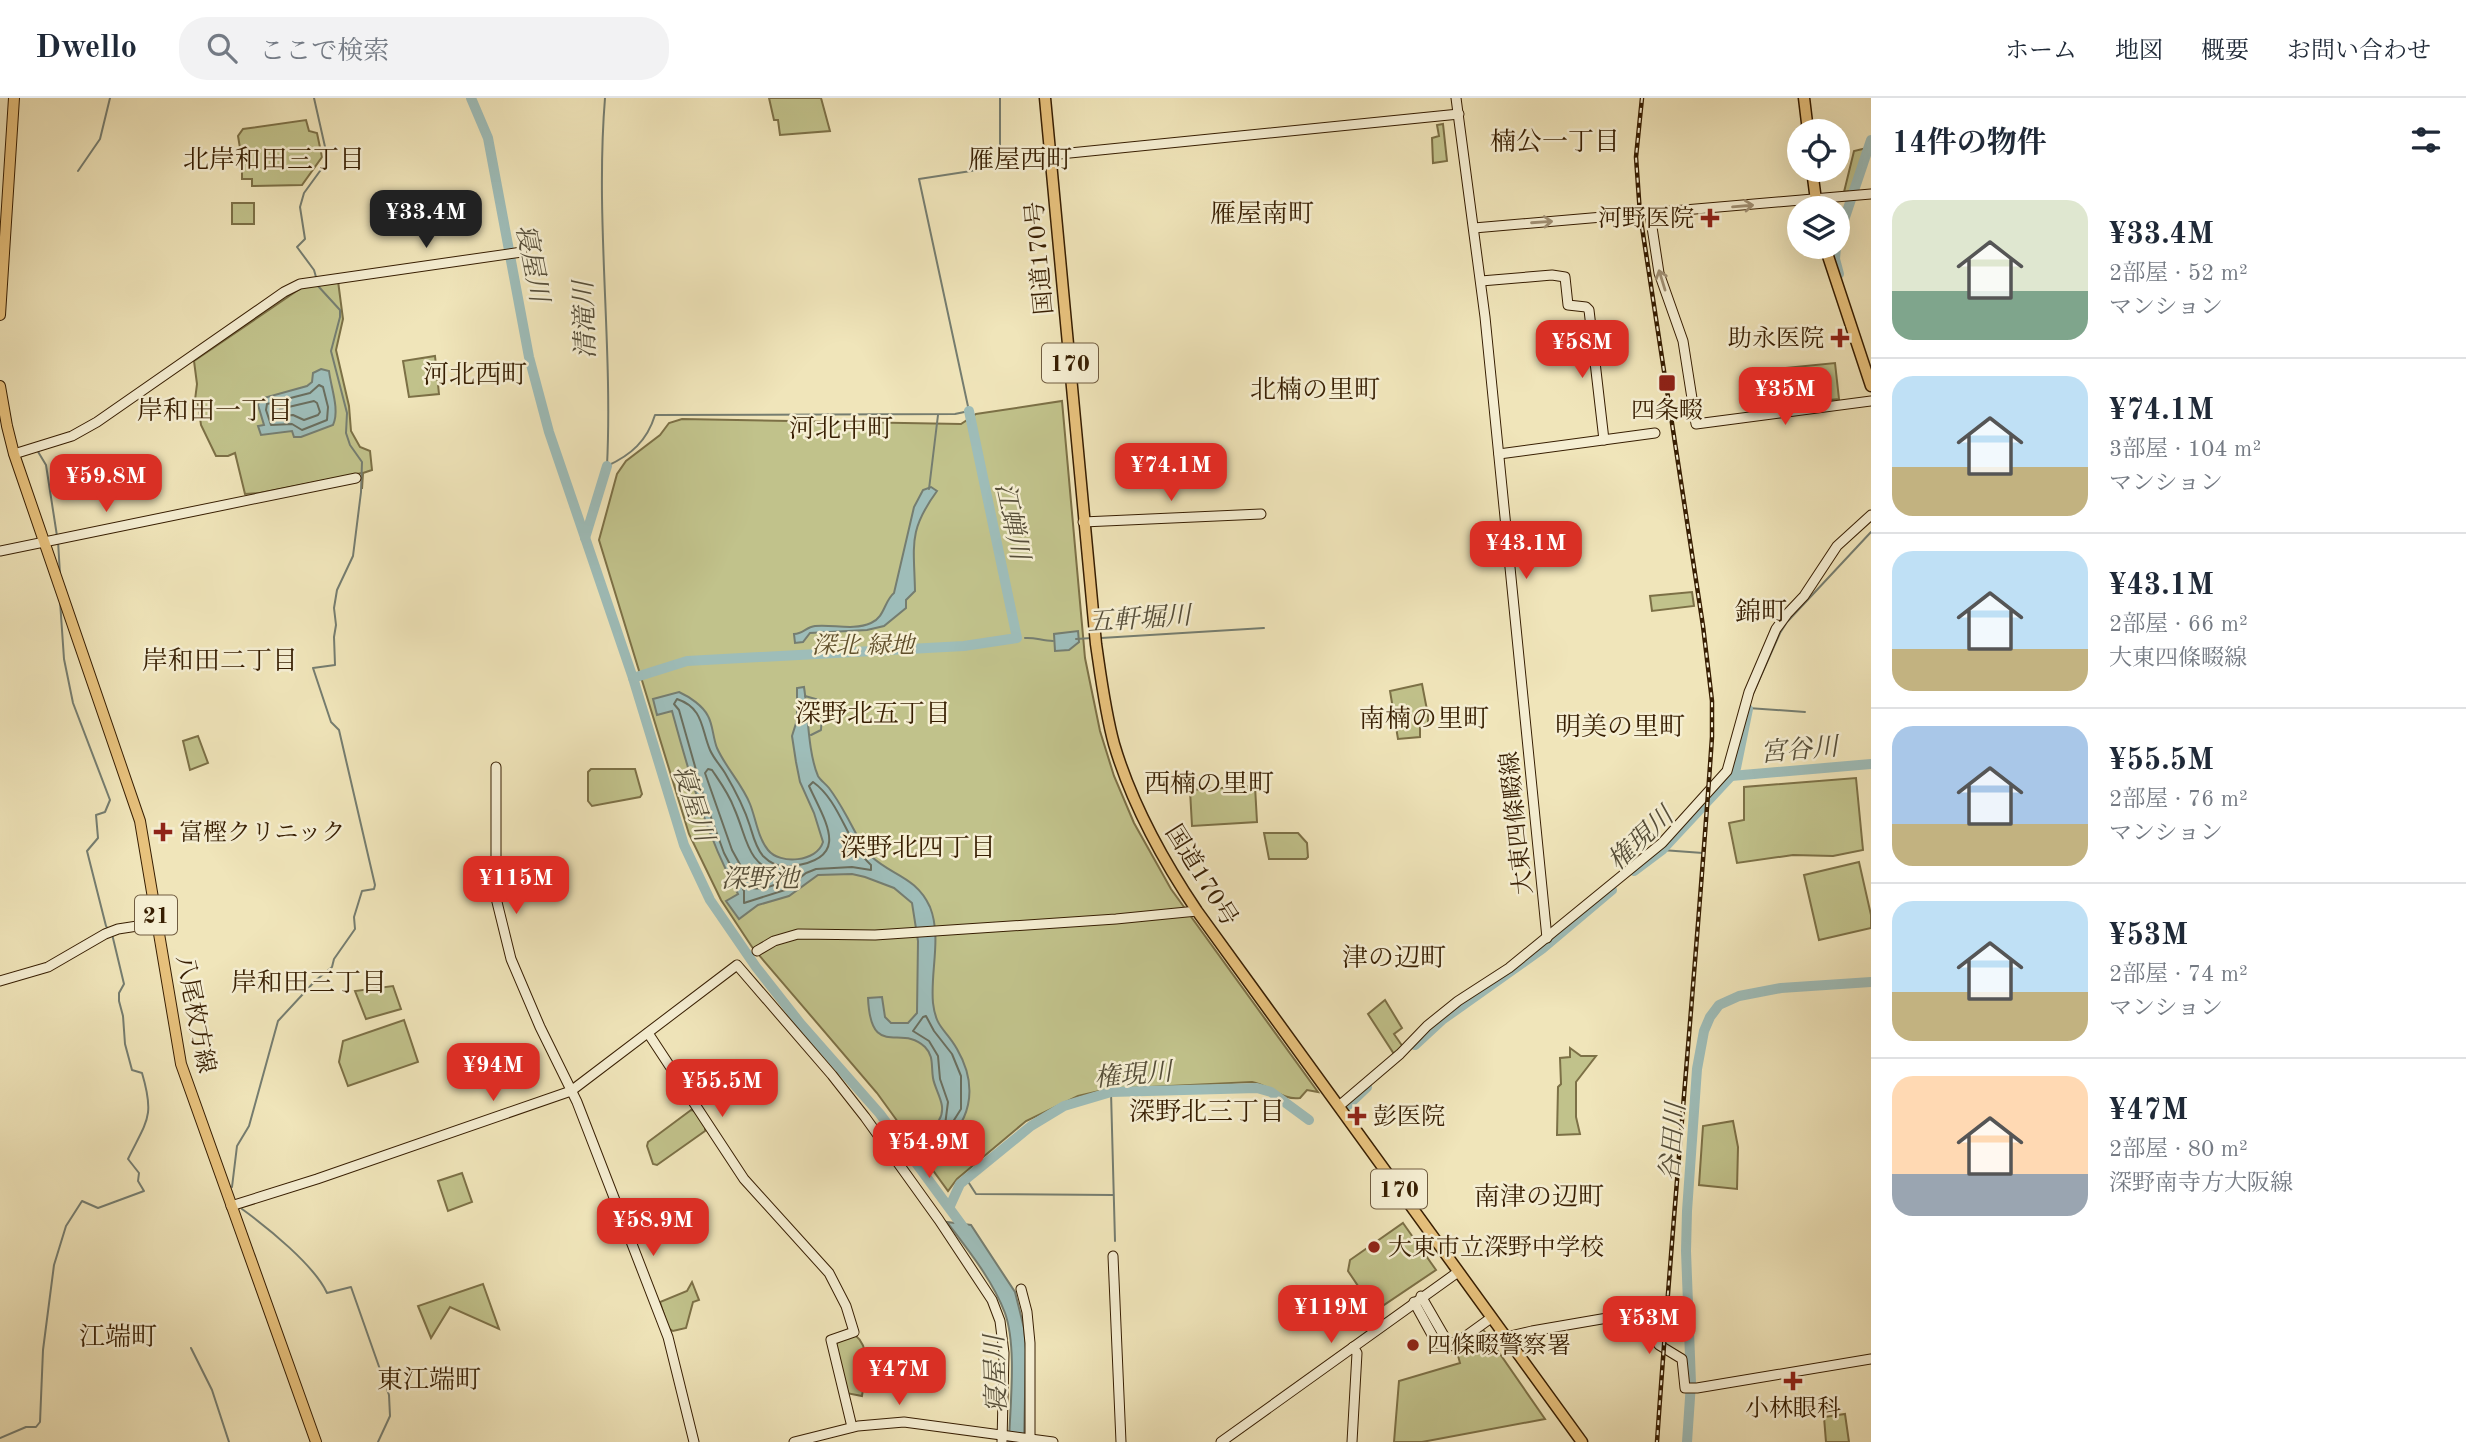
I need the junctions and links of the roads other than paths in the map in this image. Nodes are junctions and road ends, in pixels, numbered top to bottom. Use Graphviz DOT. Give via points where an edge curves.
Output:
graph roads {
  1 [pos="14,98"];
  2 [pos="1045,98"];
  3 [pos="1456,98"];
  4 [pos="1804,98"];
  5 [pos="1459,114"];
  6 [pos="1807,119"];
  7 [pos="1050,155"];
  8 [pos="1871,194"];
  9 [pos="1850,196"];
  10 [pos="4,202"];
  11 [pos="1787,206"];
  12 [pos="1650,214"];
  13 [pos="1474,229"];
  14 [pos="520,253"];
  15 [pos="1829,259"];
  16 [pos="1481,281"];
  17 [pos="0,315"];
  18 [pos="0,386"];
  19 [pos="1871,386"];
  20 [pos="1871,401"];
  21 [pos="1655,433"];
  22 [pos="1604,440"];
  23 [pos="1499,453"];
  24 [pos="14,454"];
  25 [pos="356,478"];
  26 [pos="1261,514"];
  27 [pos="1871,515"];
  28 [pos="1083,522"];
  29 [pos="45,541"];
  30 [pos="0,551"];
  31 [pos="496,766"];
  32 [pos="1197,912"];
  33 [pos="157,923"];
  34 [pos="1547,938"];
  35 [pos="757,951"];
  36 [pos="0,981"];
  37 [pos="648,1033"];
  38 [pos="571,1091"];
  39 [pos="1339,1106"];
  40 [pos="231,1206"];
  41 [pos="1113,1256"];
  42 [pos="1458,1272"];
  43 [pos="1021,1289"];
  44 [pos="1418,1299"];
  45 [pos="1491,1318"];
  46 [pos="1506,1337"];
  47 [pos="1353,1348"];
  48 [pos="1871,1359"];
  49 [pos="852,1427"];
  50 [pos="1004,1438"];
  51 [pos="1028,1439"];
  52 [pos="316,1442"];
  53 [pos="694,1442"];
  54 [pos="794,1442"];
  55 [pos="1053,1442"];
  56 [pos="1121,1442"];
  57 [pos="1221,1442"];
  58 [pos="1352,1442"];
  59 [pos="1581,1442"];
  1 -- 10 [label="main road"];
  2 -- 7 [label="highway, 国道170号 / 170"];
  3 -- 5 [label="street, 大東四條畷線"];
  4 -- 6 [label="highway"];
  5 -- 7 [label="street"];
  5 -- 13 [label="street, 大東四條畷線"];
  7 -- 28 [label="highway, 国道170号 / 170"];
  8 -- 9 [label="street"];
  10 -- 17 [label="main road"];
  12 -- 11 [label="street, one-way"];
  13 -- 12 [label="street, one-way"];
  20 -- 12 [label="street, one-way" via="1696,424 1683,344 1659,273"];
  13 -- 16 [label="street, 大東四條畷線"];
  14 -- 24 [label="street" via="300,284 97,422 72,436"];
  15 -- 19 [label="highway"];
  16 -- 22 [label="street" via="1565,277 1567,305 1589,310"];
  16 -- 23 [label="street, 大東四條畷線"];
  18 -- 24 [label="main road, 八尾枚方線 / 21"];
  21 -- 22 [label="street"];
  22 -- 23 [label="street"];
  23 -- 34 [label="street, 大東四條畷線"];
  24 -- 29 [label="main road, 八尾枚方線 / 21"];
  25 -- 29 [label="street"];
  26 -- 28 [label="street"];
  27 -- 34 [label="street" via="1837,546 1776,629 1749,692 1727,771 1662,842"];
  28 -- 32 [label="highway, 国道170号 / 170" via="1107,715 1123,771 1157,847"];
  29 -- 30 [label="street"];
  29 -- 33 [label="main road, 八尾枚方線 / 21" via="140,821"];
  31 -- 38 [label="street" via="496,898 518,977"];
  32 -- 35 [label="street" via="875,935 798,934"];
  32 -- 39 [label="highway, 国道170号 / 170"];
  33 -- 36 [label="street" via="104,934 48,967"];
  33 -- 40 [label="main road, 八尾枚方線 / 21" via="181,1064"];
  34 -- 39 [label="street" via="1427,1026"];
  37 -- 38 [label="street"];
  37 -- 49 [label="street" via="744,1179 829,1273 839,1291 854,1332 831,1340"];
  37 -- 50 [label="street" via="737,965 865,1117 992,1300 1004,1353"];
  38 -- 40 [label="street"];
  38 -- 53 [label="street" via="668,1337"];
  39 -- 42 [label="highway, 国道170号 / 170"];
  40 -- 52 [label="main road, 八尾枚方線 / 21"];
  41 -- 56 [label="street"];
  42 -- 44 [label="street"];
  42 -- 45 [label="highway, 国道170号 / 170"];
  43 -- 51 [label="street" via="1030,1343"];
  44 -- 45 [label="street" via="1447,1341 1455,1344"];
  44 -- 47 [label="street"];
  45 -- 46 [label="highway, 国道170号 / 170"];
  46 -- 48 [label="street" via="1642,1312 1658,1345 1682,1359 1689,1388"];
  46 -- 59 [label="highway, 国道170号 / 170"];
  47 -- 57 [label="street"];
  47 -- 58 [label="street" via="1357,1353"];
  49 -- 50 [label="street" via="904,1422"];
  49 -- 54 [label="street"];
  50 -- 51 [label="street"];
  51 -- 55 [label="street"];
}
